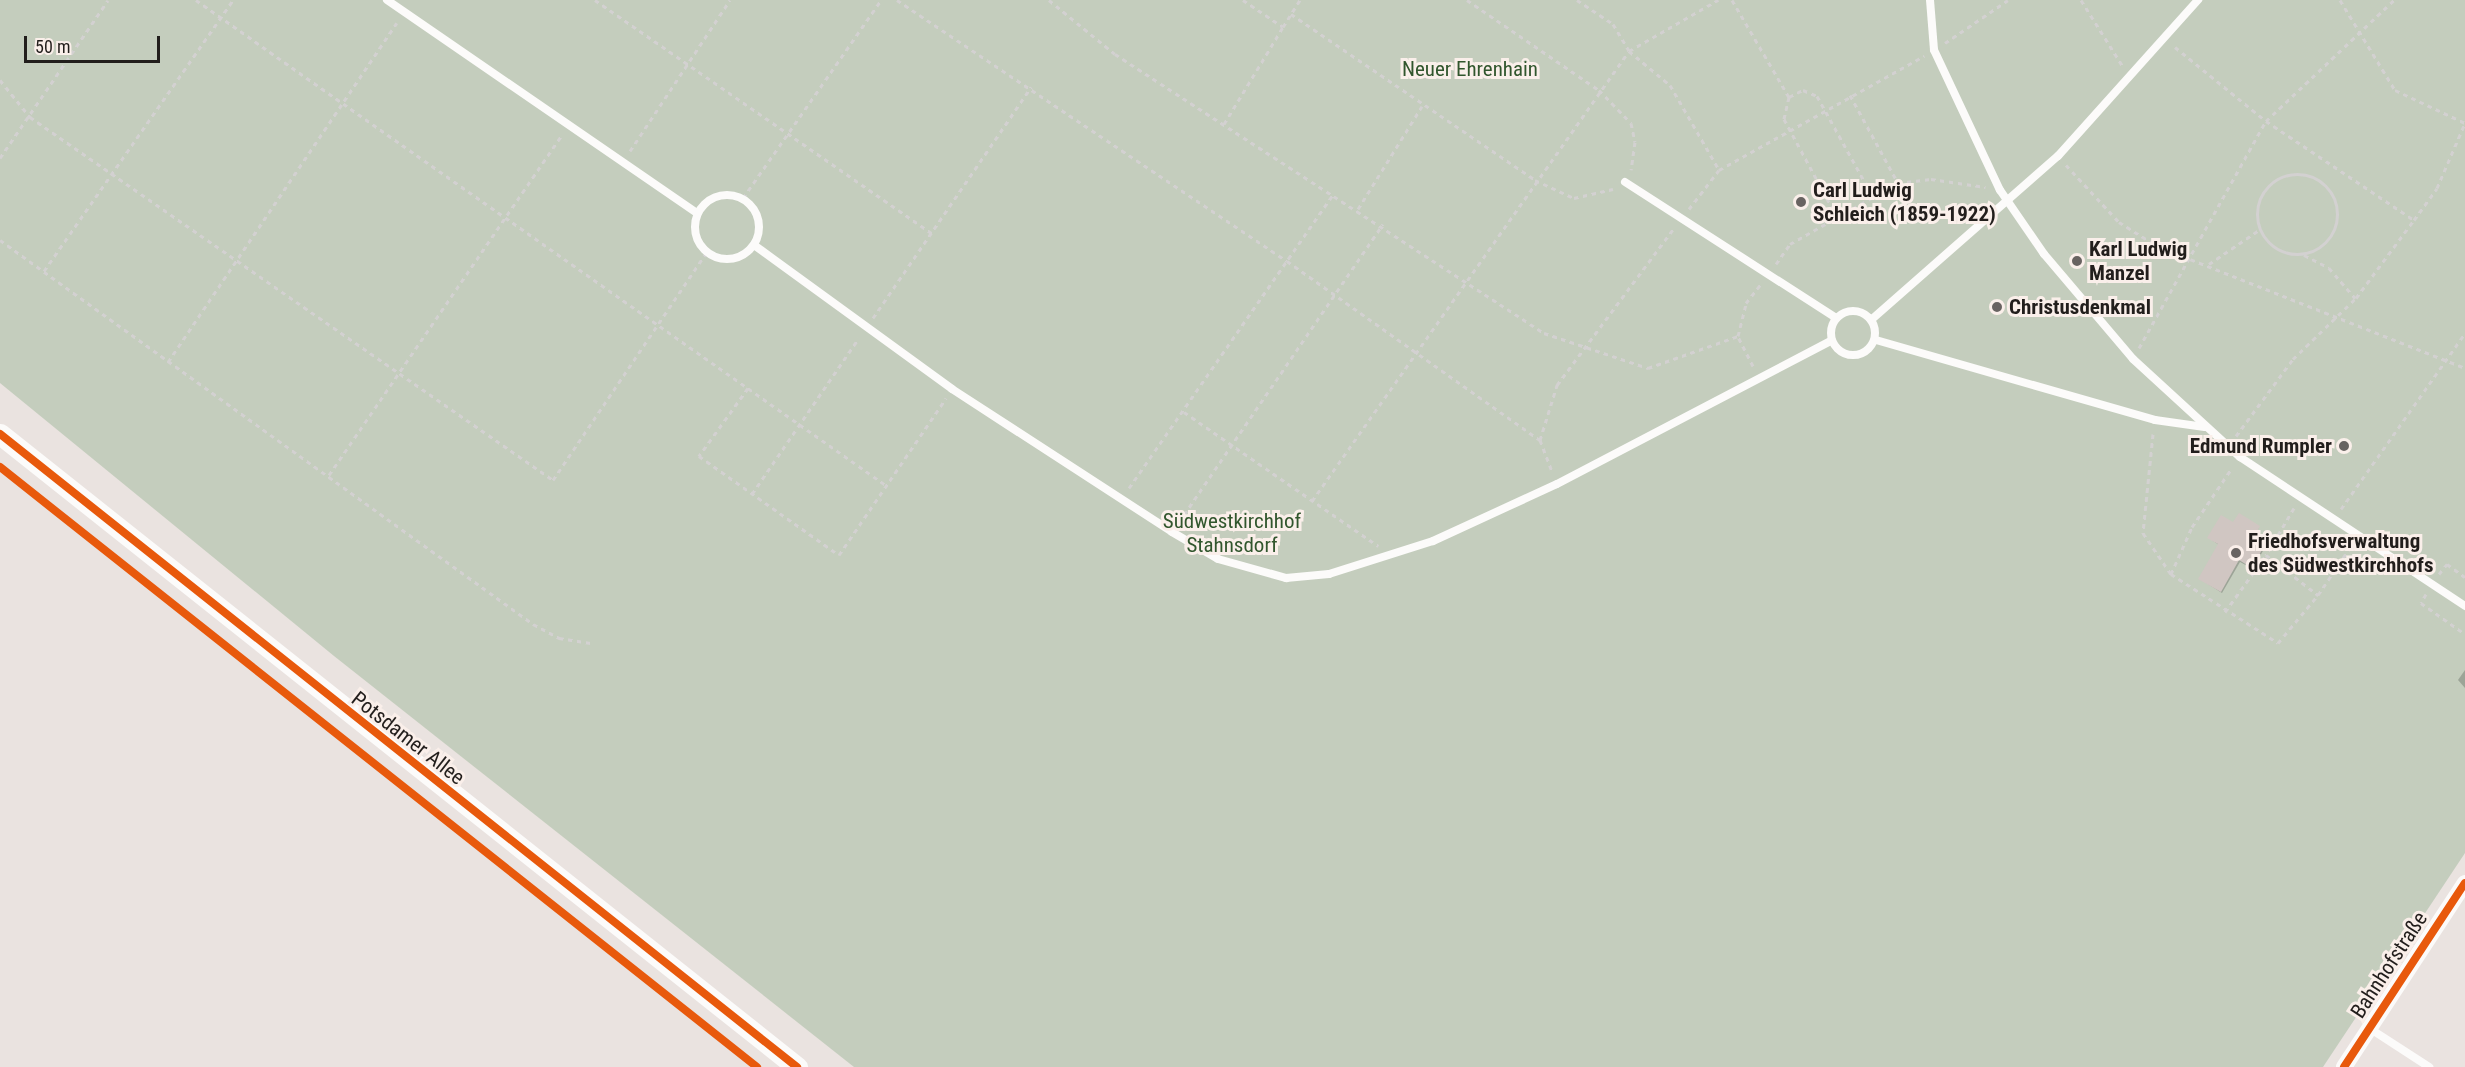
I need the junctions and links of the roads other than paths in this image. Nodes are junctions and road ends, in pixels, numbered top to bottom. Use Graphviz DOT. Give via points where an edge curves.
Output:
graph roads {
  1 [pos="387,0"];
  2 [pos="1930,0"];
  3 [pos="2198,0"];
  4 [pos="1625,182"];
  5 [pos="2008,202"];
  6 [pos="697,213"];
  7 [pos="754,245"];
  8 [pos="1836,318"];
  9 [pos="1871,320"];
  10 [pos="1876,340"];
  11 [pos="1831,341"];
  12 [pos="2206,427"];
  13 [pos="0,434"];
  14 [pos="2465,606"];
  15 [pos="2465,883"];
  16 [pos="2369,1028"];
  17 [pos="797,1067"];
  18 [pos="2344,1067"];
  19 [pos="2428,1067"];
  1 -- 6 [label="lane"];
  2 -- 5 [label="lane" via="1934,50"];
  3 -- 5 [label="lane" via="2058,156"];
  4 -- 8 [label="lane"];
  5 -- 9 [label="lane"];
  5 -- 12 [label="lane" via="2133,359"];
  6 -- 7 [label="lane" via="695,234 706,252 726,259"];
  6 -- 7 [label="lane" via="722,194 742,198 757,214"];
  7 -- 11 [label="lane" via="952,389 1172,532 1218,559 1286,578 1393,557 1557,484"];
  8 -- 9 [label="lane" via="1844,312"];
  8 -- 11 [label="lane"];
  9 -- 10 [label="lane" via="1878,324"];
  10 -- 11 [label="lane" via="1866,351 1851,354"];
  10 -- 12 [label="lane" via="2155,420"];
  12 -- 14 [label="lane" via="2240,457 2299,498"];
  13 -- 17 [label="street, Potsdamer Allee"];
  15 -- 16 [label="street, Bahnhofstraße"];
  16 -- 18 [label="street, Bahnhofstraße"];
  16 -- 19 [label="lane"];
}
